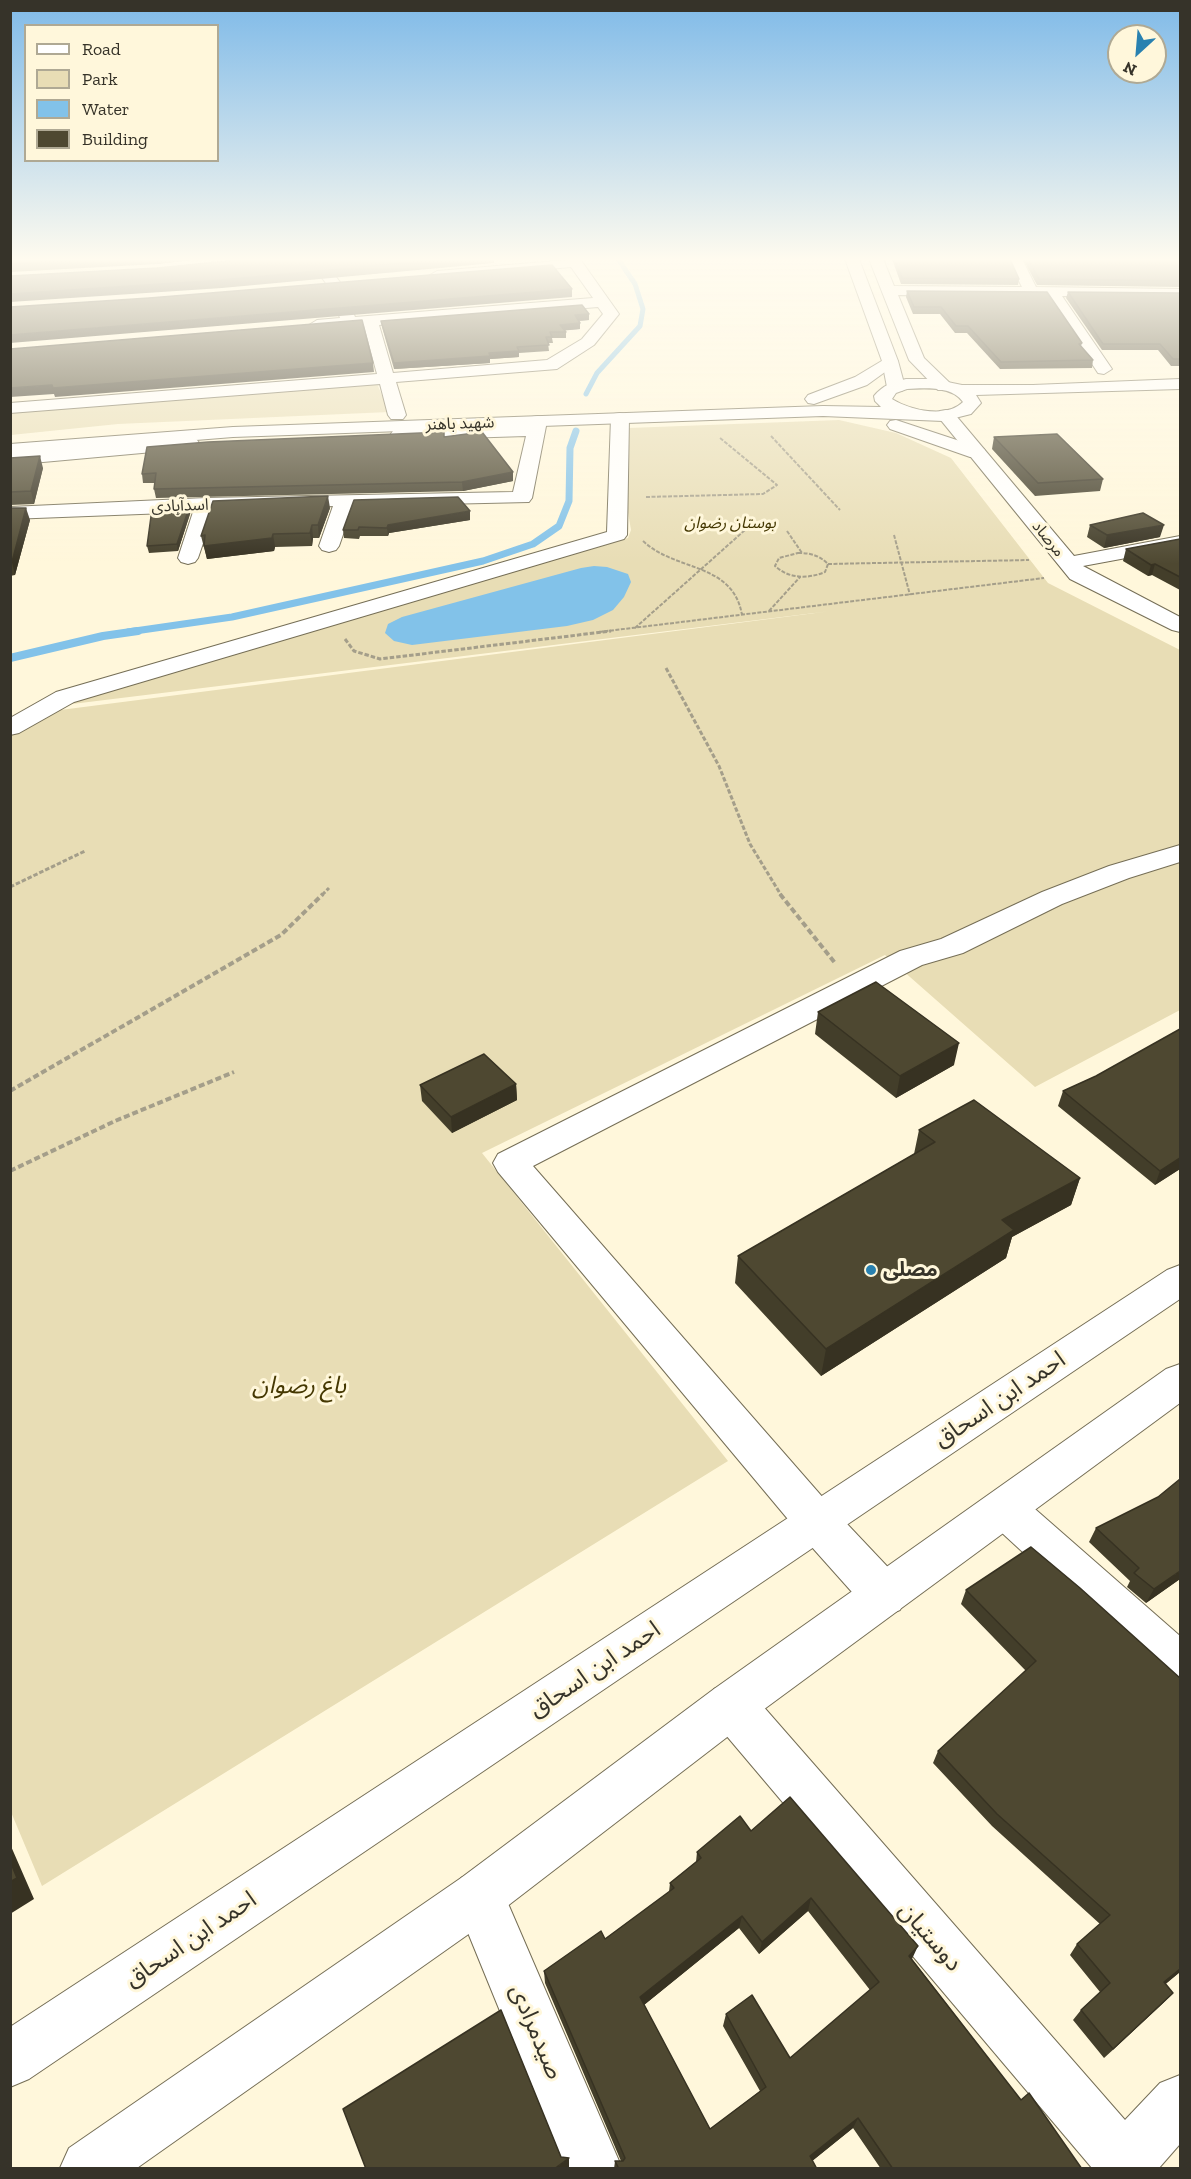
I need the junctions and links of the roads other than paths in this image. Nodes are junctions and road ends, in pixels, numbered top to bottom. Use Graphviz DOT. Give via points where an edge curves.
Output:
graph roads {
  1 [pos="382,361"];
  2 [pos="558,361"];
  3 [pos="890,361"];
  4 [pos="918,361"];
  5 [pos="919,361"];
  6 [pos="1098,361"];
  7 [pos="1104,369"];
  8 [pos="387,378"];
  9 [pos="1180,384"];
  10 [pos="951,388"];
  11 [pos="891,389"];
  12 [pos="1033,390"];
  13 [pos="1180,397"];
  14 [pos="819,405"];
  15 [pos="970,407"];
  16 [pos="10,408"];
  17 [pos="619,412"];
  18 [pos="911,413"];
  19 [pos="398,415"];
  20 [pos="946,415"];
  21 [pos="536,420"];
  22 [pos="10,439"];
  23 [pos="10,450"];
  24 [pos="977,453"];
  25 [pos="10,459"];
  26 [pos="345,500"];
  27 [pos="206,504"];
  28 [pos="10,513"];
  29 [pos="1180,542"];
  30 [pos="329,546"];
  31 [pos="188,558"];
  32 [pos="1073,569"];
  33 [pos="1180,625"];
  34 [pos="10,728"];
  35 [pos="1180,853"];
  36 [pos="1180,1280"];
  37 [pos="1180,1381"];
  38 [pos="1004,1508"];
  39 [pos="817,1522"];
  40 [pos="884,1595"];
  41 [pos="1180,1666"];
  42 [pos="731,1705"];
  43 [pos="479,1896"];
  44 [pos="10,2060"];
  45 [pos="1180,2103"];
  46 [pos="118,2159"];
  47 [pos="1127,2166"];
  48 [pos="593,2169"];
  1 -- 8 [label="street"];
  2 -- 8 [label="street" via="551,365"];
  3 -- 11 [label="street"];
  3 -- 14 [label="street"];
  4 -- 10 [label="street"];
  5 -- 12 [label="street" via="970,377"];
  6 -- 7 [label="street"];
  8 -- 16 [label="street"];
  8 -- 19 [label="street"];
  9 -- 12 [label="street"];
  10 -- 11 [label="street, شهید باهنر" via="918,384"];
  10 -- 12 [label="street"];
  10 -- 15 [label="street" via="971,398"];
  11 -- 14 [label="street, شهید باهنر"];
  11 -- 18 [label="street" via="883,396 884,401"];
  13 -- 15 [label="street"];
  14 -- 17 [label="street, شهید باهنر"];
  14 -- 17 [label="street, شهید باهنر" via="749,413"];
  14 -- 18 [label="street, شهید باهنر"];
  14 -- 24 [label="street" via="906,427"];
  15 -- 20 [label="street"];
  17 -- 21 [label="street, شهید باهنر"];
  17 -- 34 [label="street" via="617,535 65,697"];
  18 -- 20 [label="street, شهید باهنر"];
  19 -- 21 [label="street, شهید باهنر"];
  19 -- 22 [label="street, شهید باهنر" via="162,426"];
  20 -- 24 [label="street, مرصاد"];
  21 -- 23 [label="street, شهید باهنر" via="233,432"];
  21 -- 25 [label="street"];
  21 -- 26 [label="street, اسدآبادی" via="522,498"];
  24 -- 32 [label="street, مرصاد"];
  26 -- 27 [label="street, اسدآبادی"];
  26 -- 30 [label="street"];
  27 -- 28 [label="street, اسدآبادی"];
  27 -- 31 [label="street"];
  29 -- 32 [label="street"];
  32 -- 33 [label="street, مرصاد"];
  35 -- 39 [label="street" via="1052,898 952,946 911,958 510,1163"];
  36 -- 39 [label="street, احمد ابن اسحاق"];
  37 -- 38 [label="street"];
  38 -- 40 [label="street"];
  38 -- 41 [label="street"];
  39 -- 40 [label="street"];
  39 -- 44 [label="street, احمد ابن اسحاق"];
  40 -- 42 [label="street"];
  42 -- 43 [label="street"];
  42 -- 47 [label="street, دوستیان"];
  43 -- 46 [label="street"];
  43 -- 48 [label="street, صیدمرادی"];
  45 -- 47 [label="street"];
}
